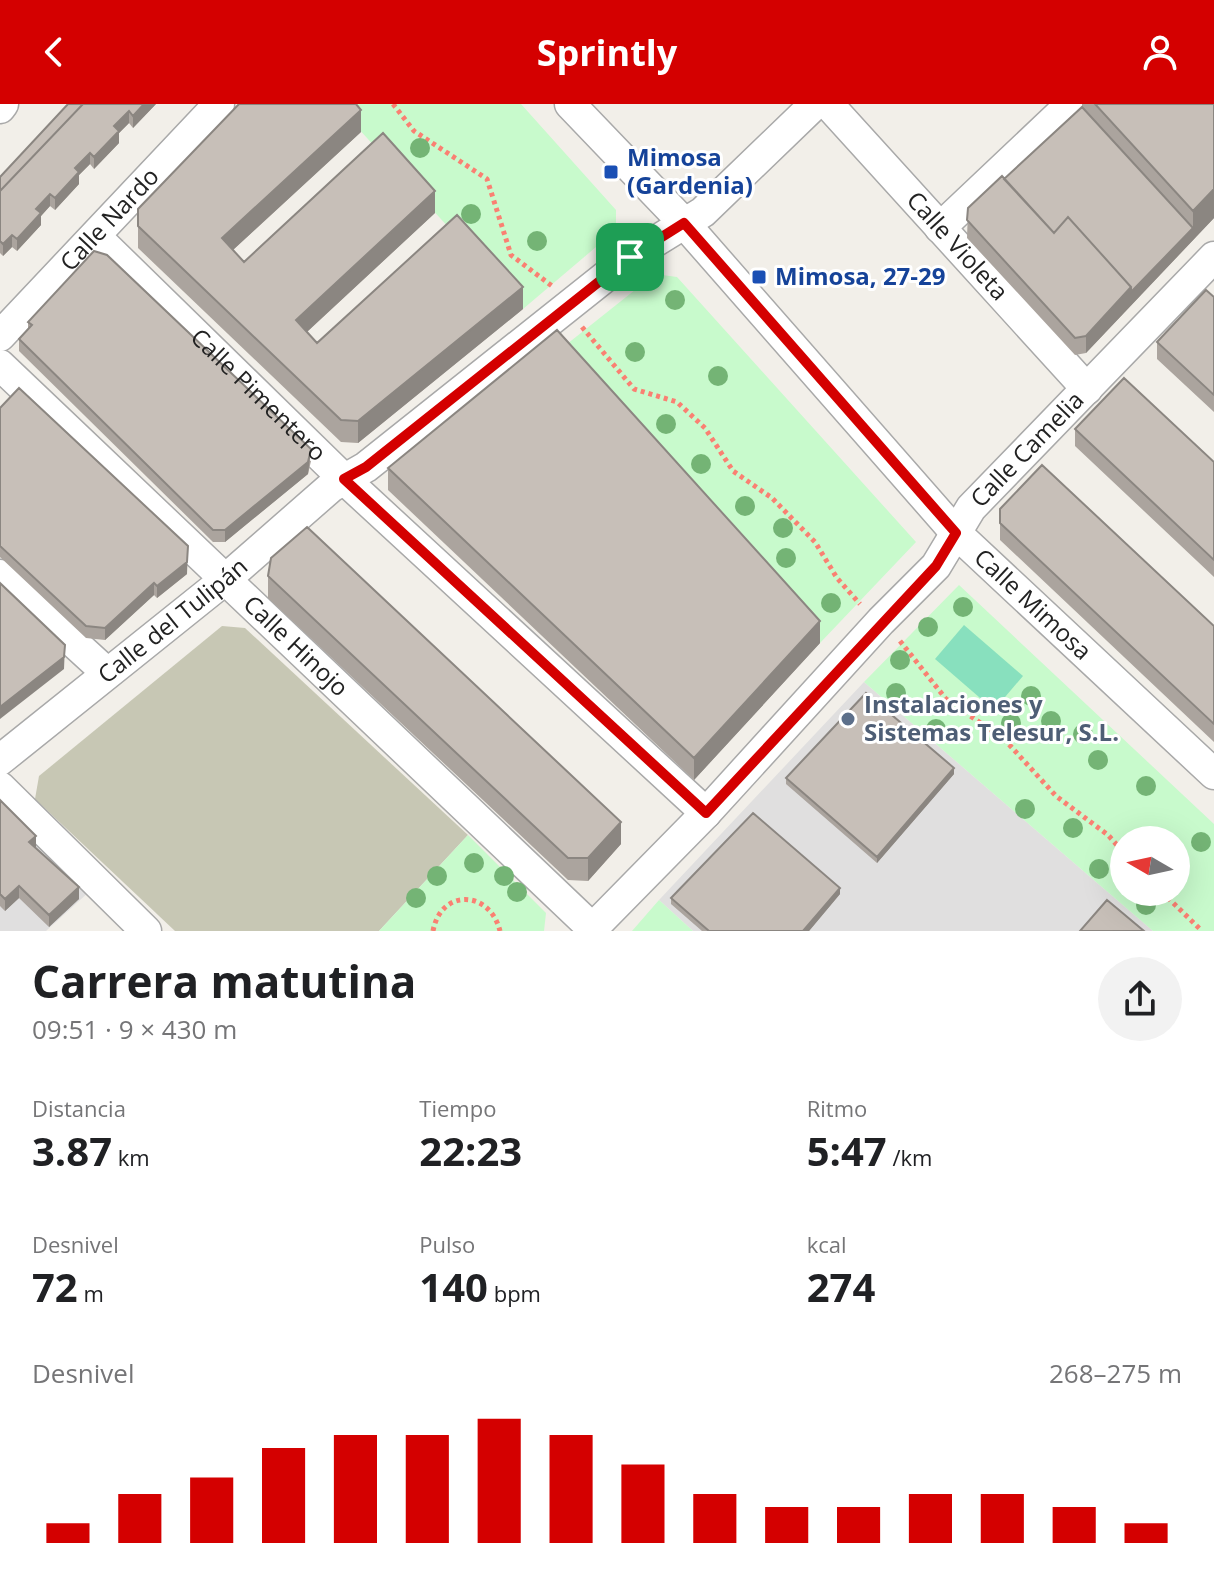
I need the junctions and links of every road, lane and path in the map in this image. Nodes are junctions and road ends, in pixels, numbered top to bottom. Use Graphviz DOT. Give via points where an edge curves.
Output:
graph roads {
  1 [pos="219,104"];
  2 [pos="393,104"];
  3 [pos="570,104"];
  4 [pos="815,104"];
  5 [pos="828,104"];
  6 [pos="1071,104"];
  7 [pos="684,223"];
  8 [pos="940,228"];
  9 [pos="95,236"];
  10 [pos="1214,257"];
  11 [pos="565,277"];
  12 [pos="579,323"];
  13 [pos="0,336"];
  14 [pos="0,365"];
  15 [pos="1087,389"];
  16 [pos="344,479"];
  17 [pos="956,533"];
  18 [pos="0,575"];
  19 [pos="227,578"];
  20 [pos="881,621"];
  21 [pos="106,672"];
  22 [pos="0,760"];
  23 [pos="1214,774"];
  24 [pos="0,787"];
  25 [pos="706,813"];
  26 [pos="1110,837"];
  27 [pos="1176,906"];
  28 [pos="591,930"];
  29 [pos="146,931"];
  30 [pos="433,931"];
  31 [pos="500,931"];
  32 [pos="1202,931"];
  1 -- 9 [label="street, Calle Nardo"];
  2 -- 11 [label="path" via="414,131 487,179 511,255 552,286"];
  3 -- 7 [label="street, Calle Mimosa"];
  4 -- 7 [label="street, Calle del Tulipán" via="703,212"];
  5 -- 8 [label="street, Calle Violeta"];
  6 -- 8 [label="street"];
  7 -- 16 [label="street, Calle del Tulipán" via="630,257 366,467"];
  7 -- 17 [label="street, Calle Mimosa"];
  8 -- 15 [label="street, Calle Violeta"];
  9 -- 13 [label="street, Calle Nardo"];
  9 -- 16 [label="street, Calle Pimentero"];
  10 -- 15 [label="street, Calle Camelia"];
  12 -- 20 [label="path" via="634,389 677,402 705,428 733,471 772,498 815,542 862,607"];
  14 -- 19 [label="street, Calle Hinojo"];
  15 -- 17 [label="street, Calle Camelia" via="971,508"];
  16 -- 19 [label="street, Calle del Tulipán"];
  16 -- 25 [label="street, Calle Pimentero"];
  17 -- 20 [label="street, Calle Camelia" via="936,566"];
  17 -- 23 [label="street, Calle Mimosa"];
  18 -- 21 [label="street"];
  19 -- 21 [label="street, Calle del Tulipán"];
  19 -- 28 [label="street, Calle Hinojo"];
  20 -- 25 [label="street, Calle Camelia"];
  20 -- 26 [label="path" via="946,699 1005,740 1056,796"];
  21 -- 22 [label="street, Calle del Tulipán"];
  24 -- 29 [label="street"];
  25 -- 28 [label="street, Calle Camelia"];
  27 -- 32 [label="path"];
  30 -- 31 [label="path" via="438,914 462,899 488,907"];
}
